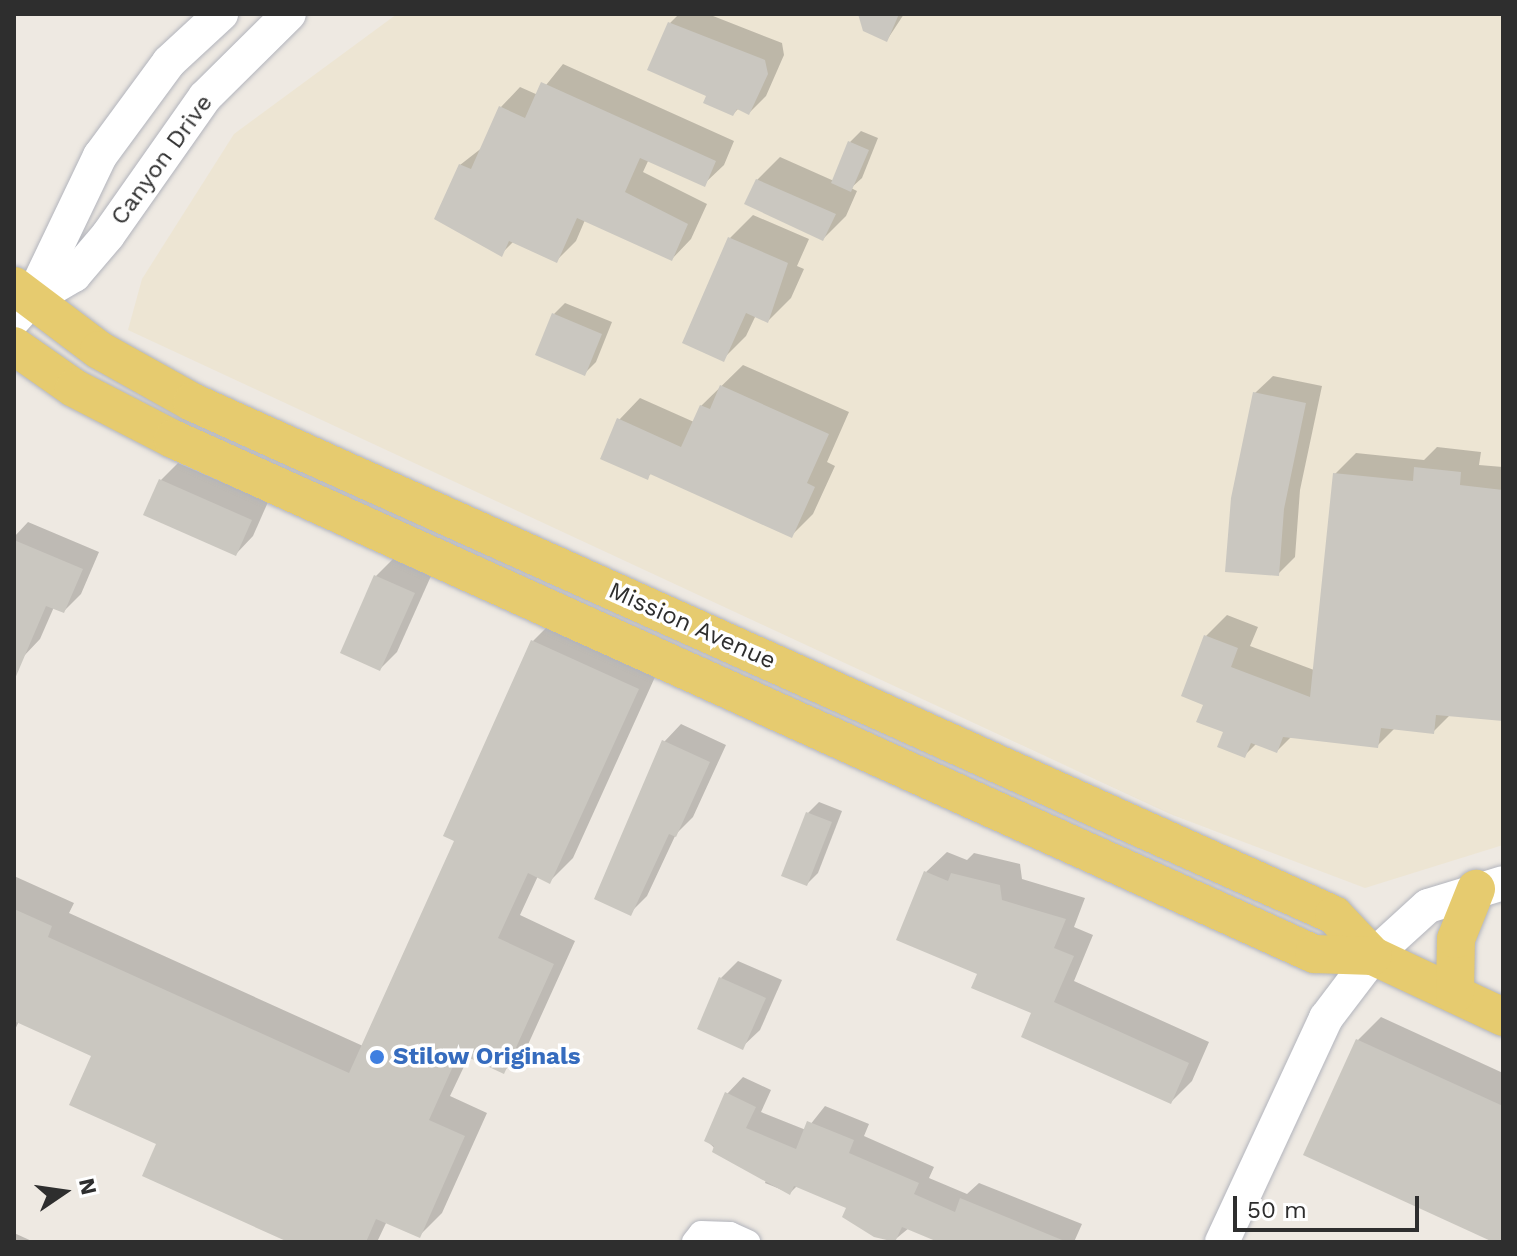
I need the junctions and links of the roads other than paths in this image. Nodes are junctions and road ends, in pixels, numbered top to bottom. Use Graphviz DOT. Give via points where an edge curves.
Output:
graph roads {
  1 [pos="221,14"];
  2 [pos="289,14"];
  3 [pos="20,301"];
  4 [pos="14,346"];
  5 [pos="1490,886"];
  6 [pos="1373,956"];
  7 [pos="1455,994"];
  8 [pos="1503,1017"];
  9 [pos="694,1242"];
  10 [pos="748,1242"];
  11 [pos="1222,1242"];
  1 -- 3 [label="main road, Canyon Drive" via="169,62 100,156"];
  2 -- 3 [label="main road, Canyon Drive" via="205,97 74,275"];
  3 -- 6 [label="main road, Mission Avenue" via="192,402 1334,915"];
  4 -- 6 [label="main road, Mission Avenue" via="74,388 173,439 1301,948 1339,959"];
  5 -- 6 [label="main road" via="1428,906"];
  5 -- 7 [label="main road" via="1456,939"];
  6 -- 7 [label="main road, Mission Avenue"];
  6 -- 11 [label="main road" via="1326,1018"];
  7 -- 8 [label="main road, Mission Avenue"];
  9 -- 10 [label="street" via="701,1233 730,1234"];
}
